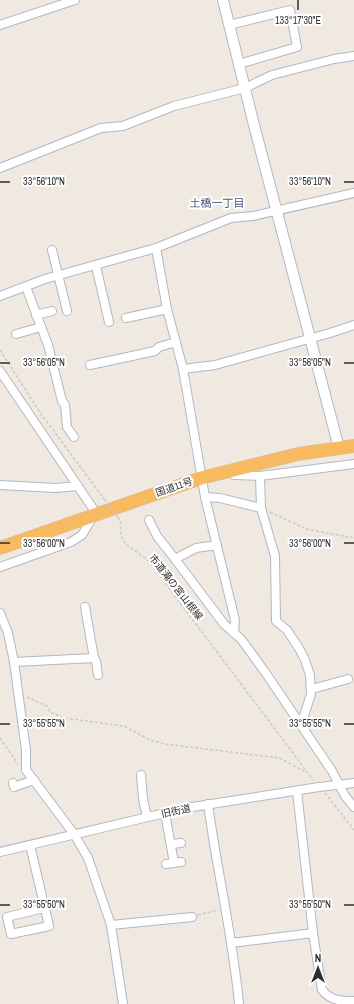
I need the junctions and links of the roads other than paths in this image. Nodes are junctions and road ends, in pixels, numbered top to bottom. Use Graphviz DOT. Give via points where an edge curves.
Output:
graph roads {
  1 [pos="75,0"];
  2 [pos="223,0"];
  3 [pos="0,25"];
  4 [pos="229,25"];
  5 [pos="354,56"];
  6 [pos="239,64"];
  7 [pos="245,88"];
  8 [pos="0,168"];
  9 [pos="354,193"];
  10 [pos="277,211"];
  11 [pos="156,248"];
  12 [pos="52,250"];
  13 [pos="96,266"];
  14 [pos="59,276"];
  15 [pos="26,288"];
  16 [pos="0,296"];
  17 [pos="167,309"];
  18 [pos="52,311"];
  19 [pos="67,311"];
  20 [pos="36,315"];
  21 [pos="126,318"];
  22 [pos="109,322"];
  23 [pos="354,325"];
  24 [pos="41,327"];
  25 [pos="16,334"];
  26 [pos="311,338"];
  27 [pos="176,342"];
  28 [pos="90,365"];
  29 [pos="183,369"];
  30 [pos="0,371"];
  31 [pos="74,437"];
  32 [pos="354,446"];
  33 [pos="339,448"];
  34 [pos="354,464"];
  35 [pos="231,470"];
  36 [pos="260,476"];
  37 [pos="201,478"];
  38 [pos="0,485"];
  39 [pos="78,486"];
  40 [pos="205,497"];
  41 [pos="261,508"];
  42 [pos="96,514"];
  43 [pos="149,520"];
  44 [pos="217,545"];
  45 [pos="0,548"];
  46 [pos="175,559"];
  47 [pos="0,567"];
  48 [pos="85,607"];
  49 [pos="0,613"];
  50 [pos="234,633"];
  51 [pos="94,658"];
  52 [pos="14,662"];
  53 [pos="98,675"];
  54 [pos="348,679"];
  55 [pos="312,689"];
  56 [pos="299,722"];
  57 [pos="141,775"];
  58 [pos="34,780"];
  59 [pos="13,783"];
  60 [pos="354,783"];
  61 [pos="340,785"];
  62 [pos="297,791"];
  63 [pos="208,804"];
  64 [pos="354,808"];
  65 [pos="165,813"];
  66 [pos="148,817"];
  67 [pos="74,834"];
  68 [pos="182,843"];
  69 [pos="171,844"];
  70 [pos="30,845"];
  71 [pos="0,852"];
  72 [pos="173,863"];
  73 [pos="44,908"];
  74 [pos="192,917"];
  75 [pos="111,924"];
  76 [pos="313,933"];
  77 [pos="232,943"];
  78 [pos="354,1001"];
  79 [pos="123,1004"];
  80 [pos="239,1004"];
  1 -- 3 [label="street"];
  2 -- 4 [label="street"];
  4 -- 6 [label="street"];
  4 -- 6 [label="street" via="290,10 297,47"];
  5 -- 7 [label="street" via="272,75"];
  6 -- 7 [label="street"];
  7 -- 8 [label="street" via="174,106 123,126 101,128"];
  7 -- 10 [label="street"];
  9 -- 10 [label="street"];
  10 -- 11 [label="street" via="231,218"];
  10 -- 26 [label="street"];
  11 -- 13 [label="street"];
  11 -- 17 [label="street"];
  12 -- 14 [label="street"];
  13 -- 14 [label="street"];
  13 -- 22 [label="street"];
  14 -- 15 [label="street"];
  14 -- 19 [label="street"];
  15 -- 16 [label="street"];
  15 -- 20 [label="street"];
  17 -- 21 [label="street"];
  17 -- 27 [label="street"];
  18 -- 20 [label="street"];
  20 -- 24 [label="street"];
  23 -- 26 [label="street"];
  24 -- 25 [label="street"];
  24 -- 31 [label="street" via="62,401 66,404 67,427"];
  26 -- 29 [label="street" via="215,365"];
  26 -- 33 [label="street"];
  27 -- 28 [label="street" via="158,347 155,351"];
  27 -- 29 [label="street"];
  29 -- 37 [label="street"];
  30 -- 39 [label="street"];
  32 -- 33 [label="highway, 国道11号"];
  33 -- 35 [label="highway, 国道11号" via="298,454"];
  34 -- 36 [label="street"];
  35 -- 36 [label="street" via="234,475"];
  35 -- 37 [label="highway, 国道11号"];
  36 -- 41 [label="street"];
  37 -- 40 [label="street"];
  37 -- 42 [label="highway, 国道11号"];
  38 -- 39 [label="street" via="56,488"];
  39 -- 42 [label="street"];
  40 -- 41 [label="street"];
  40 -- 44 [label="street"];
  41 -- 55 [label="street" via="274,556 276,621 287,630 305,660"];
  42 -- 45 [label="highway, 国道11号"];
  42 -- 47 [label="street" via="82,535 71,542"];
  43 -- 46 [label="street" via="157,536"];
  44 -- 46 [label="street" via="196,548"];
  44 -- 50 [label="street" via="235,620"];
  46 -- 50 [label="street" via="224,624"];
  48 -- 51 [label="street"];
  49 -- 52 [label="street" via="8,632"];
  50 -- 56 [label="street"];
  51 -- 52 [label="street"];
  51 -- 53 [label="street"];
  52 -- 58 [label="street" via="26,750 26,770"];
  54 -- 55 [label="street"];
  55 -- 56 [label="street" via="304,716"];
  56 -- 61 [label="street"];
  57 -- 66 [label="street"];
  58 -- 59 [label="street" via="14,787"];
  58 -- 67 [label="street"];
  60 -- 61 [label="street, 旧街道"];
  61 -- 62 [label="street, 旧街道"];
  61 -- 64 [label="street"];
  62 -- 63 [label="street, 旧街道"];
  62 -- 76 [label="street"];
  63 -- 65 [label="street, 旧街道"];
  63 -- 77 [label="street"];
  65 -- 66 [label="street, 旧街道"];
  65 -- 69 [label="street"];
  66 -- 67 [label="street, 旧街道"];
  67 -- 70 [label="street, 旧街道"];
  67 -- 75 [label="street" via="88,858"];
  68 -- 69 [label="street"];
  69 -- 72 [label="street"];
  70 -- 71 [label="street, 旧街道"];
  70 -- 73 [label="street"];
  73 -- 73 [label="street" via="7,917 11,934 49,926"];
  74 -- 75 [label="street"];
  75 -- 79 [label="street"];
  76 -- 77 [label="street"];
  76 -- 78 [label="street" via="322,990 327,997 339,1001"];
  77 -- 80 [label="street"];
}
